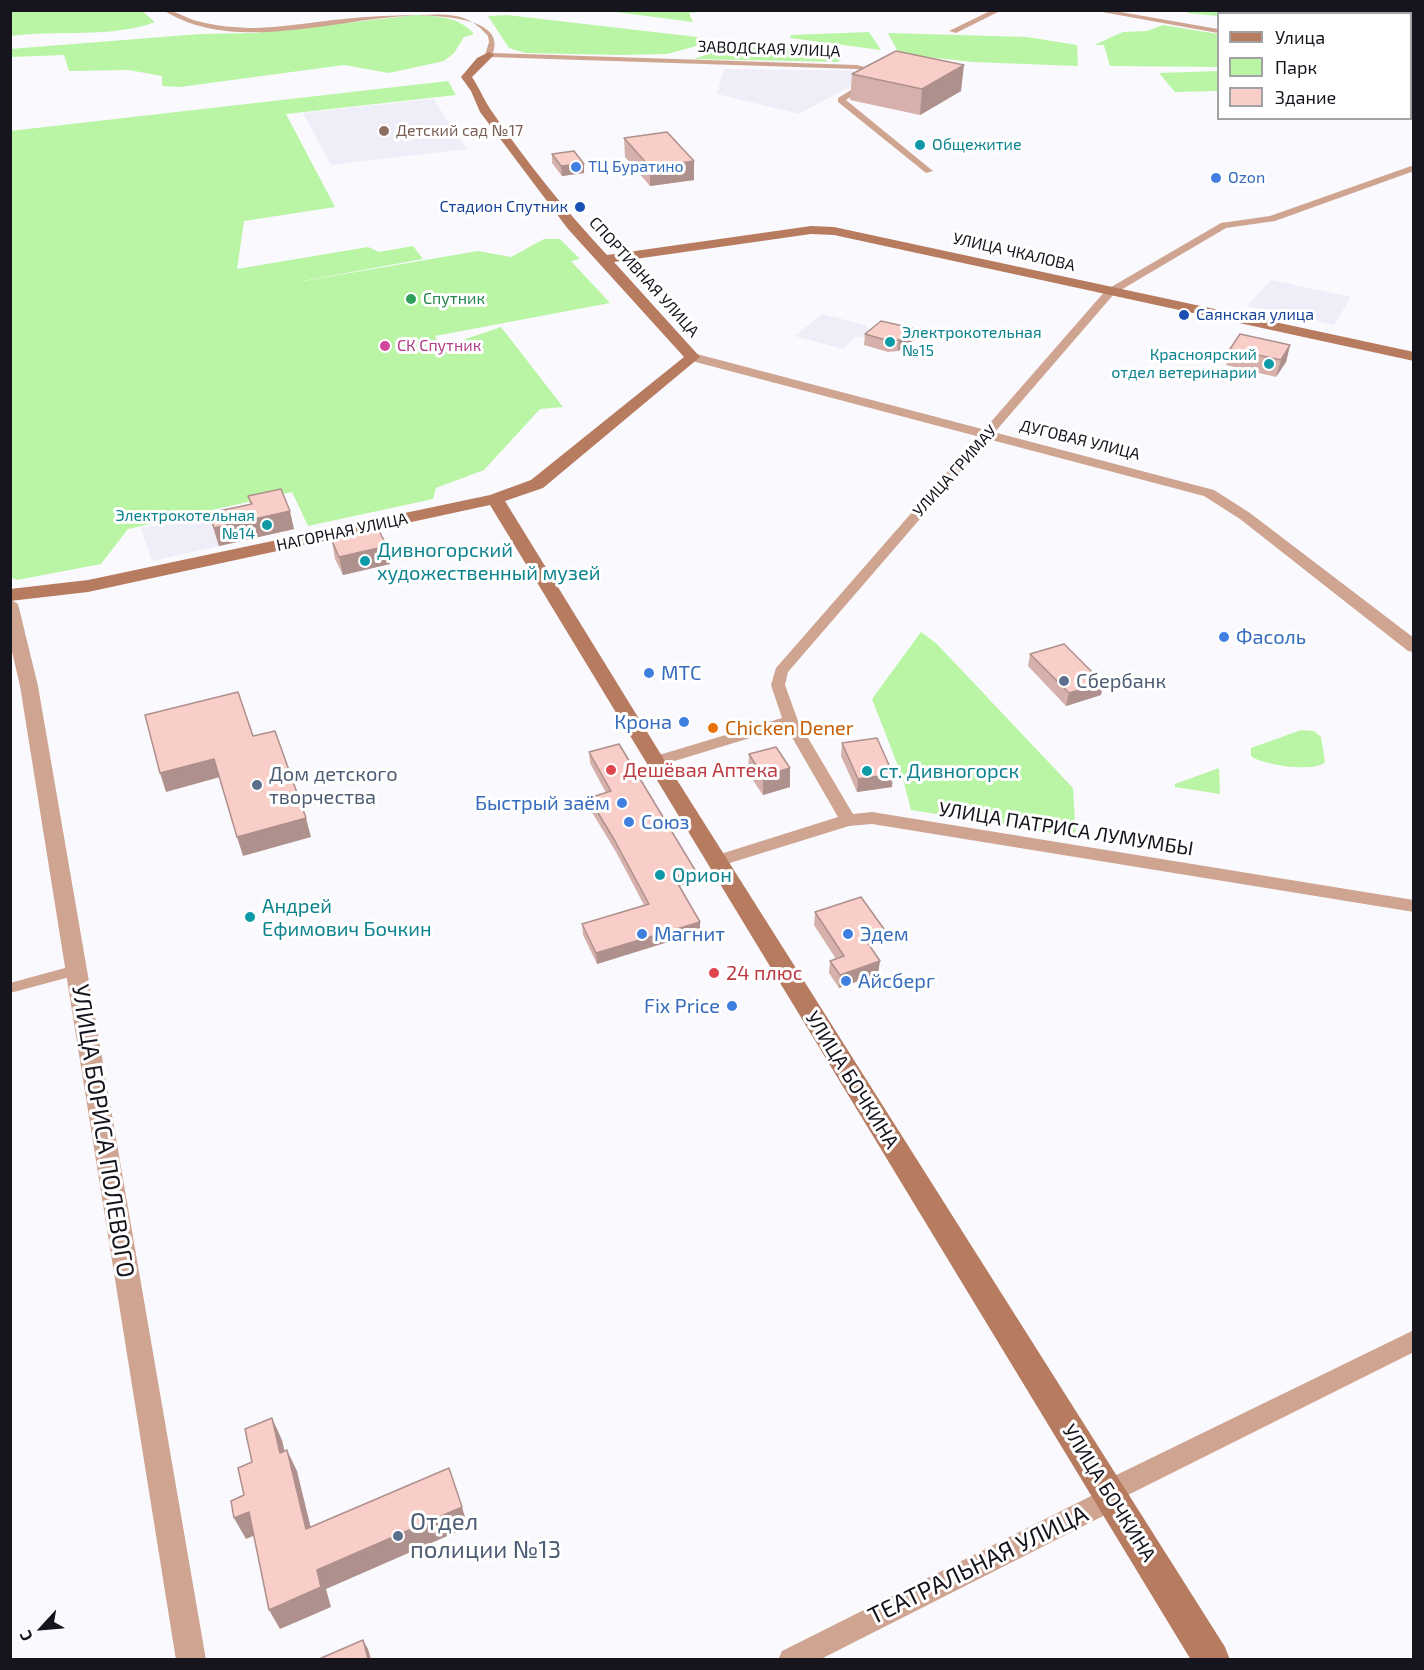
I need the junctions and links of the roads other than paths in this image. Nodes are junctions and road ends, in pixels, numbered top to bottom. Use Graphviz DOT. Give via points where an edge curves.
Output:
graph roads {
  1 [pos="166,10"];
  2 [pos="999,10"];
  3 [pos="1094,10"];
  4 [pos="953,31"];
  5 [pos="1217,31"];
  6 [pos="489,55"];
  7 [pos="1413,168"];
  8 [pos="929,171"];
  9 [pos="603,260"];
  10 [pos="1110,292"];
  11 [pos="693,357"];
  12 [pos="1413,357"];
  13 [pos="988,435"];
  14 [pos="495,499"];
  15 [pos="10,595"];
  16 [pos="10,604"];
  17 [pos="1413,647"];
  18 [pos="790,721"];
  19 [pos="655,762"];
  20 [pos="848,820"];
  21 [pos="717,861"];
  22 [pos="1413,906"];
  23 [pos="76,970"];
  24 [pos="10,988"];
  25 [pos="1413,1340"];
  26 [pos="1111,1495"];
  27 [pos="191,1659"];
  28 [pos="790,1659"];
  29 [pos="1212,1659"];
  1 -- 6 [label="street" via="198,24 255,30 389,14 456,14 470,18 492,35"];
  2 -- 4 [label="street"];
  3 -- 5 [label="street"];
  6 -- 8 [label="street, ЗАВОДСКАЯ УЛИЦА" via="857,67 883,73 841,100"];
  6 -- 9 [label="main road, СПОРТИВНАЯ УЛИЦА" via="466,77 510,145"];
  7 -- 10 [label="street, УЛИЦА ГРИМАУ" via="1272,219 1224,225"];
  9 -- 10 [label="main road, УЛИЦА ЧКАЛОВА" via="824,230"];
  9 -- 11 [label="main road, СПОРТИВНАЯ УЛИЦА"];
  10 -- 12 [label="main road, УЛИЦА ЧКАЛОВА"];
  10 -- 13 [label="street, УЛИЦА ГРИМАУ"];
  11 -- 13 [label="street, ДУГОВАЯ УЛИЦА"];
  11 -- 14 [label="main road, СПОРТИВНАЯ УЛИЦА" via="537,484"];
  13 -- 17 [label="street, ДУГОВАЯ УЛИЦА" via="1215,495"];
  13 -- 18 [label="street, УЛИЦА ГРИМАУ" via="781,671 778,686"];
  14 -- 15 [label="main road, НАГОРНАЯ УЛИЦА" via="87,586"];
  14 -- 19 [label="main road, УЛИЦА БОЧКИНА"];
  16 -- 23 [label="street, УЛИЦА БОРИСА ПОЛЕВОГО" via="29,686"];
  18 -- 19 [label="street"];
  18 -- 20 [label="street, УЛИЦА ГРИМАУ"];
  19 -- 21 [label="main road, УЛИЦА БОЧКИНА"];
  20 -- 21 [label="street, УЛИЦА ПАТРИСА ЛУМУМБЫ"];
  20 -- 22 [label="street, УЛИЦА ПАТРИСА ЛУМУМБЫ" via="872,818"];
  21 -- 26 [label="main road, УЛИЦА БОЧКИНА"];
  23 -- 24 [label="street"];
  23 -- 27 [label="street, УЛИЦА БОРИСА ПОЛЕВОГО"];
  25 -- 26 [label="street, ТЕАТРАЛЬНАЯ УЛИЦА"];
  26 -- 28 [label="street, ТЕАТРАЛЬНАЯ УЛИЦА"];
  26 -- 29 [label="main road, УЛИЦА БОЧКИНА"];
}
